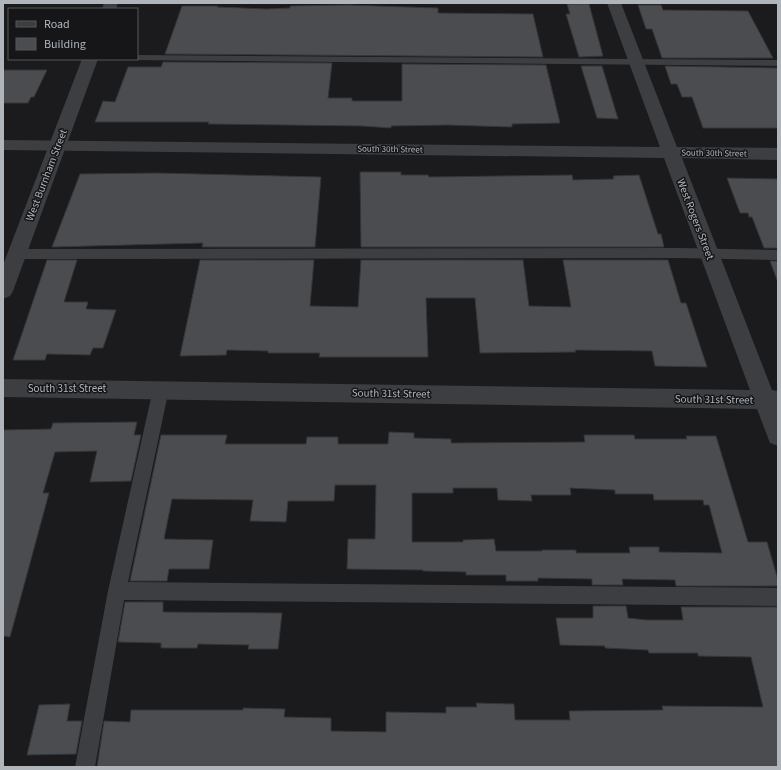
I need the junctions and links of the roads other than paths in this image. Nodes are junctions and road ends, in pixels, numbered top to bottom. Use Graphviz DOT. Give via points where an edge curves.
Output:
graph roads {
  1 [pos="614,3"];
  2 [pos="138,58"];
  3 [pos="90,60"];
  4 [pos="637,62"];
  5 [pos="778,63"];
  6 [pos="3,145"];
  7 [pos="57,146"];
  8 [pos="670,152"];
  9 [pos="778,154"];
  10 [pos="16,254"];
  11 [pos="710,254"];
  12 [pos="778,255"];
  13 [pos="3,291"];
  14 [pos="3,388"];
  15 [pos="161,389"];
  16 [pos="771,400"];
  17 [pos="778,436"];
  18 [pos="117,591"];
  19 [pos="778,597"];
  20 [pos="85,767"];
  1 -- 4 [label="street, West Rogers Street"];
  2 -- 4 [label="lane"];
  3 -- 7 [label="street, West Burnham Street"];
  4 -- 5 [label="lane"];
  4 -- 8 [label="street, West Rogers Street"];
  6 -- 7 [label="street, South 30th Street"];
  7 -- 8 [label="street, South 30th Street"];
  7 -- 10 [label="street, West Burnham Street"];
  8 -- 9 [label="street, South 30th Street"];
  8 -- 11 [label="street, West Rogers Street"];
  10 -- 11 [label="lane"];
  10 -- 13 [label="street, West Burnham Street"];
  11 -- 12 [label="lane"];
  11 -- 16 [label="street, West Rogers Street"];
  14 -- 15 [label="street, South 31st Street"];
  15 -- 16 [label="street, South 31st Street"];
  15 -- 18 [label="lane"];
  16 -- 17 [label="street, West Rogers Street"];
  18 -- 19 [label="lane"];
  18 -- 20 [label="lane"];
}
